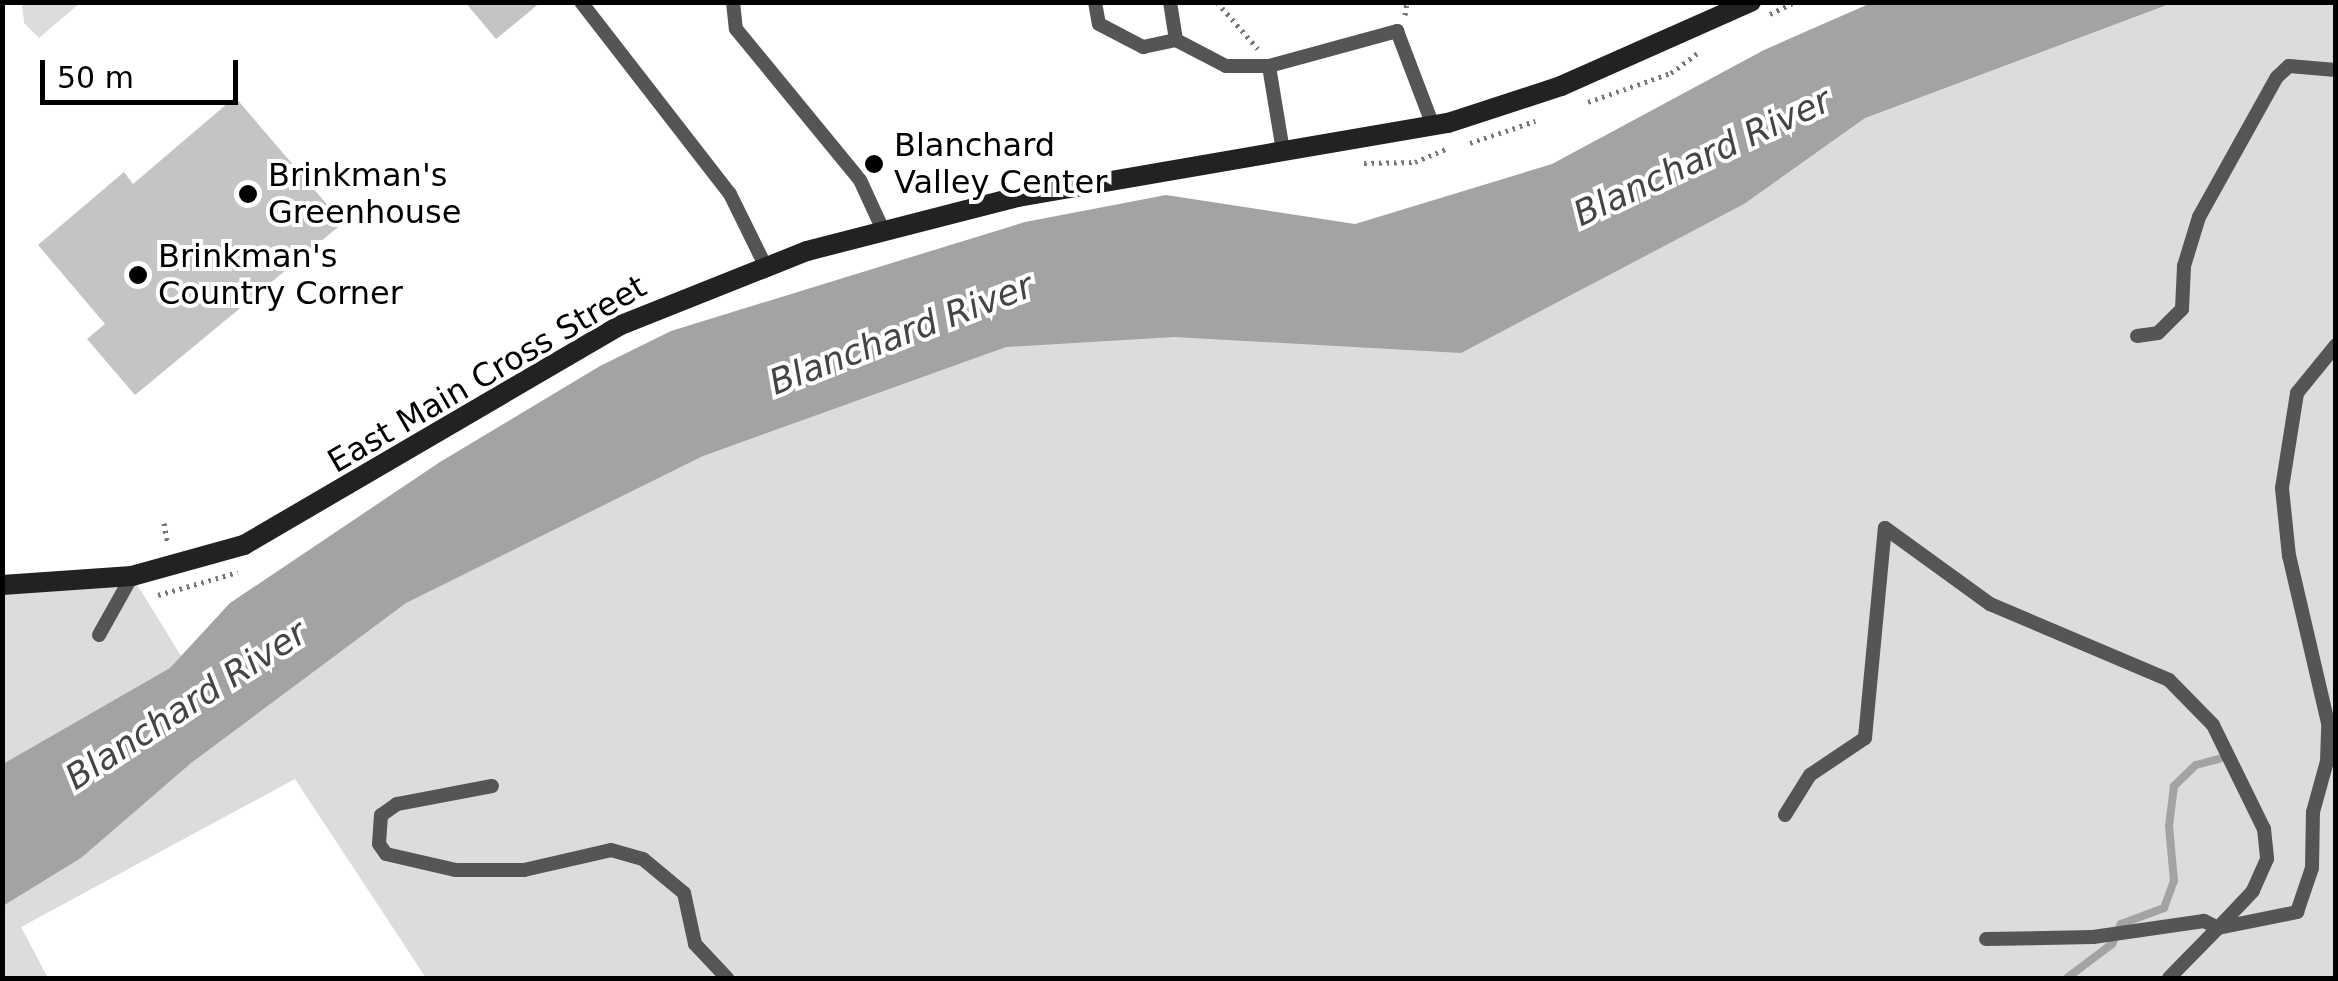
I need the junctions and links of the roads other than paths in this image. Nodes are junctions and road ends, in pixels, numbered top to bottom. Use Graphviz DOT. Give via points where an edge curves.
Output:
graph roads {
  1 [pos="580,2"];
  2 [pos="733,2"];
  3 [pos="1095,2"];
  4 [pos="1170,2"];
  5 [pos="1753,12"];
  6 [pos="1176,40"];
  7 [pos="1269,66"];
  8 [pos="2336,70"];
  9 [pos="1433,126"];
  10 [pos="1283,151"];
  11 [pos="884,230"];
  12 [pos="765,265"];
  13 [pos="2137,336"];
  14 [pos="2336,345"];
  15 [pos="132,576"];
  16 [pos="2,584"];
  17 [pos="100,636"];
  18 [pos="492,786"];
  19 [pos="1785,815"];
  20 [pos="2218,928"];
  21 [pos="1986,938"];
  22 [pos="727,978"];
  23 [pos="2169,978"];
  1 -- 12 [label="lane" via="730,194"];
  2 -- 11 [label="lane" via="736,30 860,180"];
  3 -- 6 [label="lane" via="1099,24 1143,48"];
  4 -- 6 [label="lane"];
  5 -- 9 [label="main road, East Main Cross Street" via="1561,86"];
  6 -- 7 [label="lane" via="1226,66"];
  7 -- 9 [label="lane" via="1396,30"];
  7 -- 10 [label="lane"];
  8 -- 13 [label="lane" via="2289,66 2277,76 2199,217 2184,266 2182,310 2158,333"];
  9 -- 10 [label="main road, East Main Cross Street"];
  10 -- 11 [label="main road, East Main Cross Street" via="1116,178"];
  11 -- 12 [label="main road, East Main Cross Street"];
  12 -- 15 [label="main road, East Main Cross Street" via="621,325 280,528 208,558"];
  14 -- 20 [label="lane" via="2297,393 2282,488 2288,556 2328,722 2327,760 2313,812 2312,868 2297,912"];
  15 -- 16 [label="main road, East Main Cross Street"];
  15 -- 17 [label="lane"];
  18 -- 22 [label="lane" via="397,804 381,815 379,844 386,854 456,870 524,870 611,850 643,859 684,893 695,944"];
  19 -- 20 [label="lane" via="1810,775 1865,738 1885,528 1990,604 2169,680 2213,724 2264,829 2267,859 2253,892"];
  20 -- 21 [label="lane" via="2204,921 2092,938"];
  20 -- 23 [label="lane"];
}
